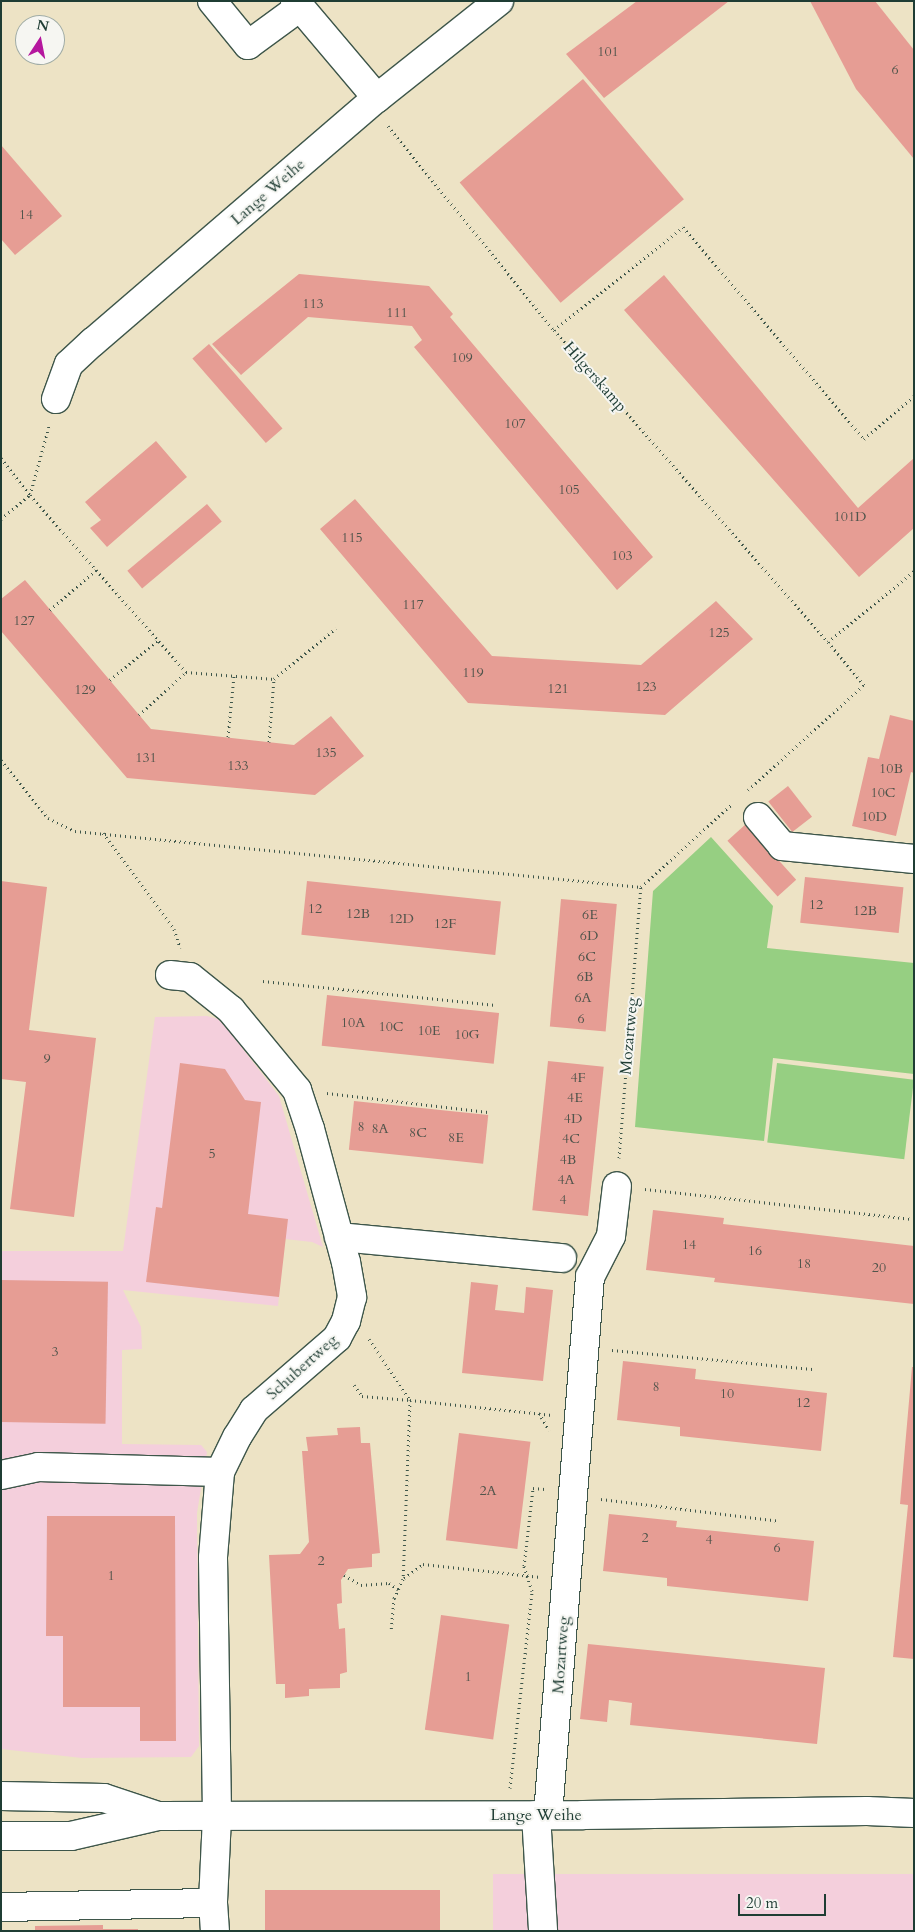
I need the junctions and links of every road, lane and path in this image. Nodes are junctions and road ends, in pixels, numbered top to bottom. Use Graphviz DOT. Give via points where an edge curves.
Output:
graph roads {
  1 [pos="212,1"];
  2 [pos="499,1"];
  3 [pos="297,4"];
  4 [pos="374,101"];
  5 [pos="554,330"];
  6 [pos="914,396"];
  7 [pos="56,399"];
  8 [pos="1,458"];
  9 [pos="30,496"];
  10 [pos="1,519"];
  11 [pos="96,570"];
  12 [pos="914,571"];
  13 [pos="50,610"];
  14 [pos="336,628"];
  15 [pos="158,640"];
  16 [pos="828,642"];
  17 [pos="186,672"];
  18 [pos="234,676"];
  19 [pos="274,679"];
  20 [pos="110,680"];
  21 [pos="139,715"];
  22 [pos="228,737"];
  23 [pos="269,742"];
  24 [pos="1,760"];
  25 [pos="742,796"];
  26 [pos="734,802"];
  27 [pos="758,817"];
  28 [pos="103,833"];
  29 [pos="914,860"];
  30 [pos="641,887"];
  31 [pos="180,976"];
  32 [pos="263,981"];
  33 [pos="496,1005"];
  34 [pos="297,1090"];
  35 [pos="488,1112"];
  36 [pos="617,1186"];
  37 [pos="914,1219"];
  38 [pos="339,1237"];
  39 [pos="562,1258"];
  40 [pos="349,1310"];
  41 [pos="584,1347"];
  42 [pos="812,1369"];
  43 [pos="354,1385"];
  44 [pos="410,1400"];
  45 [pos="539,1413"];
  46 [pos="580,1417"];
  47 [pos="554,1437"];
  48 [pos="220,1472"];
  49 [pos="1,1475"];
  50 [pos="563,1492"];
  51 [pos="779,1521"];
  52 [pos="344,1575"];
  53 [pos="527,1575"];
  54 [pos="543,1577"];
  55 [pos="404,1579"];
  56 [pos="398,1589"];
  57 [pos="391,1630"];
  58 [pos="1,1796"];
  59 [pos="914,1813"];
  60 [pos="542,1815"];
  61 [pos="158,1816"];
  62 [pos="507,1816"];
  63 [pos="217,1817"];
  64 [pos="1,1836"];
  65 [pos="213,1903"];
  66 [pos="1,1907"];
  67 [pos="216,1931"];
  68 [pos="543,1931"];
  1 -- 3 [label="street" via="248,45"];
  2 -- 4 [label="street, Lange Weihe"];
  3 -- 4 [label="street"];
  4 -- 5 [label="path, Hilgerskamp"];
  4 -- 7 [label="street, Lange Weihe" via="75,358"];
  5 -- 6 [label="path" via="684,227 864,439"];
  5 -- 16 [label="path, Hilgerskamp"];
  7 -- 9 [label="path"];
  8 -- 9 [label="path"];
  9 -- 10 [label="path"];
  9 -- 11 [label="path"];
  11 -- 13 [label="path"];
  11 -- 15 [label="path"];
  12 -- 16 [label="path"];
  14 -- 19 [label="path"];
  15 -- 17 [label="path"];
  15 -- 20 [label="path"];
  16 -- 25 [label="path, Hilgerskamp" via="864,685"];
  17 -- 18 [label="path"];
  17 -- 21 [label="path"];
  18 -- 19 [label="path"];
  18 -- 22 [label="path"];
  19 -- 23 [label="path"];
  24 -- 28 [label="path" via="48,818 75,831"];
  26 -- 30 [label="path"];
  27 -- 29 [label="street" via="782,846"];
  28 -- 30 [label="path"];
  28 -- 31 [label="path" via="174,930"];
  30 -- 36 [label="path, Mozartweg"];
  31 -- 34 [label="street, Schubertweg" via="231,1010"];
  32 -- 33 [label="path"];
  34 -- 35 [label="path"];
  34 -- 38 [label="street, Schubertweg"];
  36 -- 37 [label="path"];
  36 -- 41 [label="street, Mozartweg" via="610,1236 590,1277"];
  38 -- 39 [label="street"];
  38 -- 40 [label="street, Schubertweg" via="350,1278 352,1297"];
  40 -- 44 [label="path"];
  40 -- 48 [label="street, Schubertweg" via="336,1338 254,1410"];
  41 -- 42 [label="path"];
  41 -- 46 [label="street, Mozartweg"];
  43 -- 44 [label="path" via="362,1396"];
  44 -- 45 [label="path"];
  44 -- 55 [label="path"];
  45 -- 46 [label="path"];
  45 -- 47 [label="path"];
  46 -- 50 [label="street, Mozartweg"];
  48 -- 49 [label="street" via="38,1467"];
  48 -- 63 [label="street, Schubertweg" via="213,1558"];
  50 -- 51 [label="path"];
  50 -- 53 [label="path" via="533,1488 524,1566"];
  50 -- 60 [label="street, Mozartweg"];
  52 -- 56 [label="path" via="361,1586 389,1583"];
  53 -- 54 [label="path"];
  53 -- 55 [label="path" via="423,1564"];
  53 -- 62 [label="path" via="532,1591"];
  55 -- 56 [label="path"];
  56 -- 57 [label="path"];
  58 -- 61 [label="street, Lange Weihe" via="104,1798"];
  59 -- 60 [label="street, Lange Weihe"];
  60 -- 62 [label="street, Lange Weihe"];
  60 -- 68 [label="street, Mozartweg"];
  61 -- 63 [label="street, Lange Weihe"];
  61 -- 64 [label="street, Lange Weihe" via="71,1836"];
  62 -- 63 [label="street, Lange Weihe"];
  63 -- 65 [label="street, Schubertweg"];
  65 -- 66 [label="street"];
  65 -- 67 [label="street, Schubertweg"];
}
